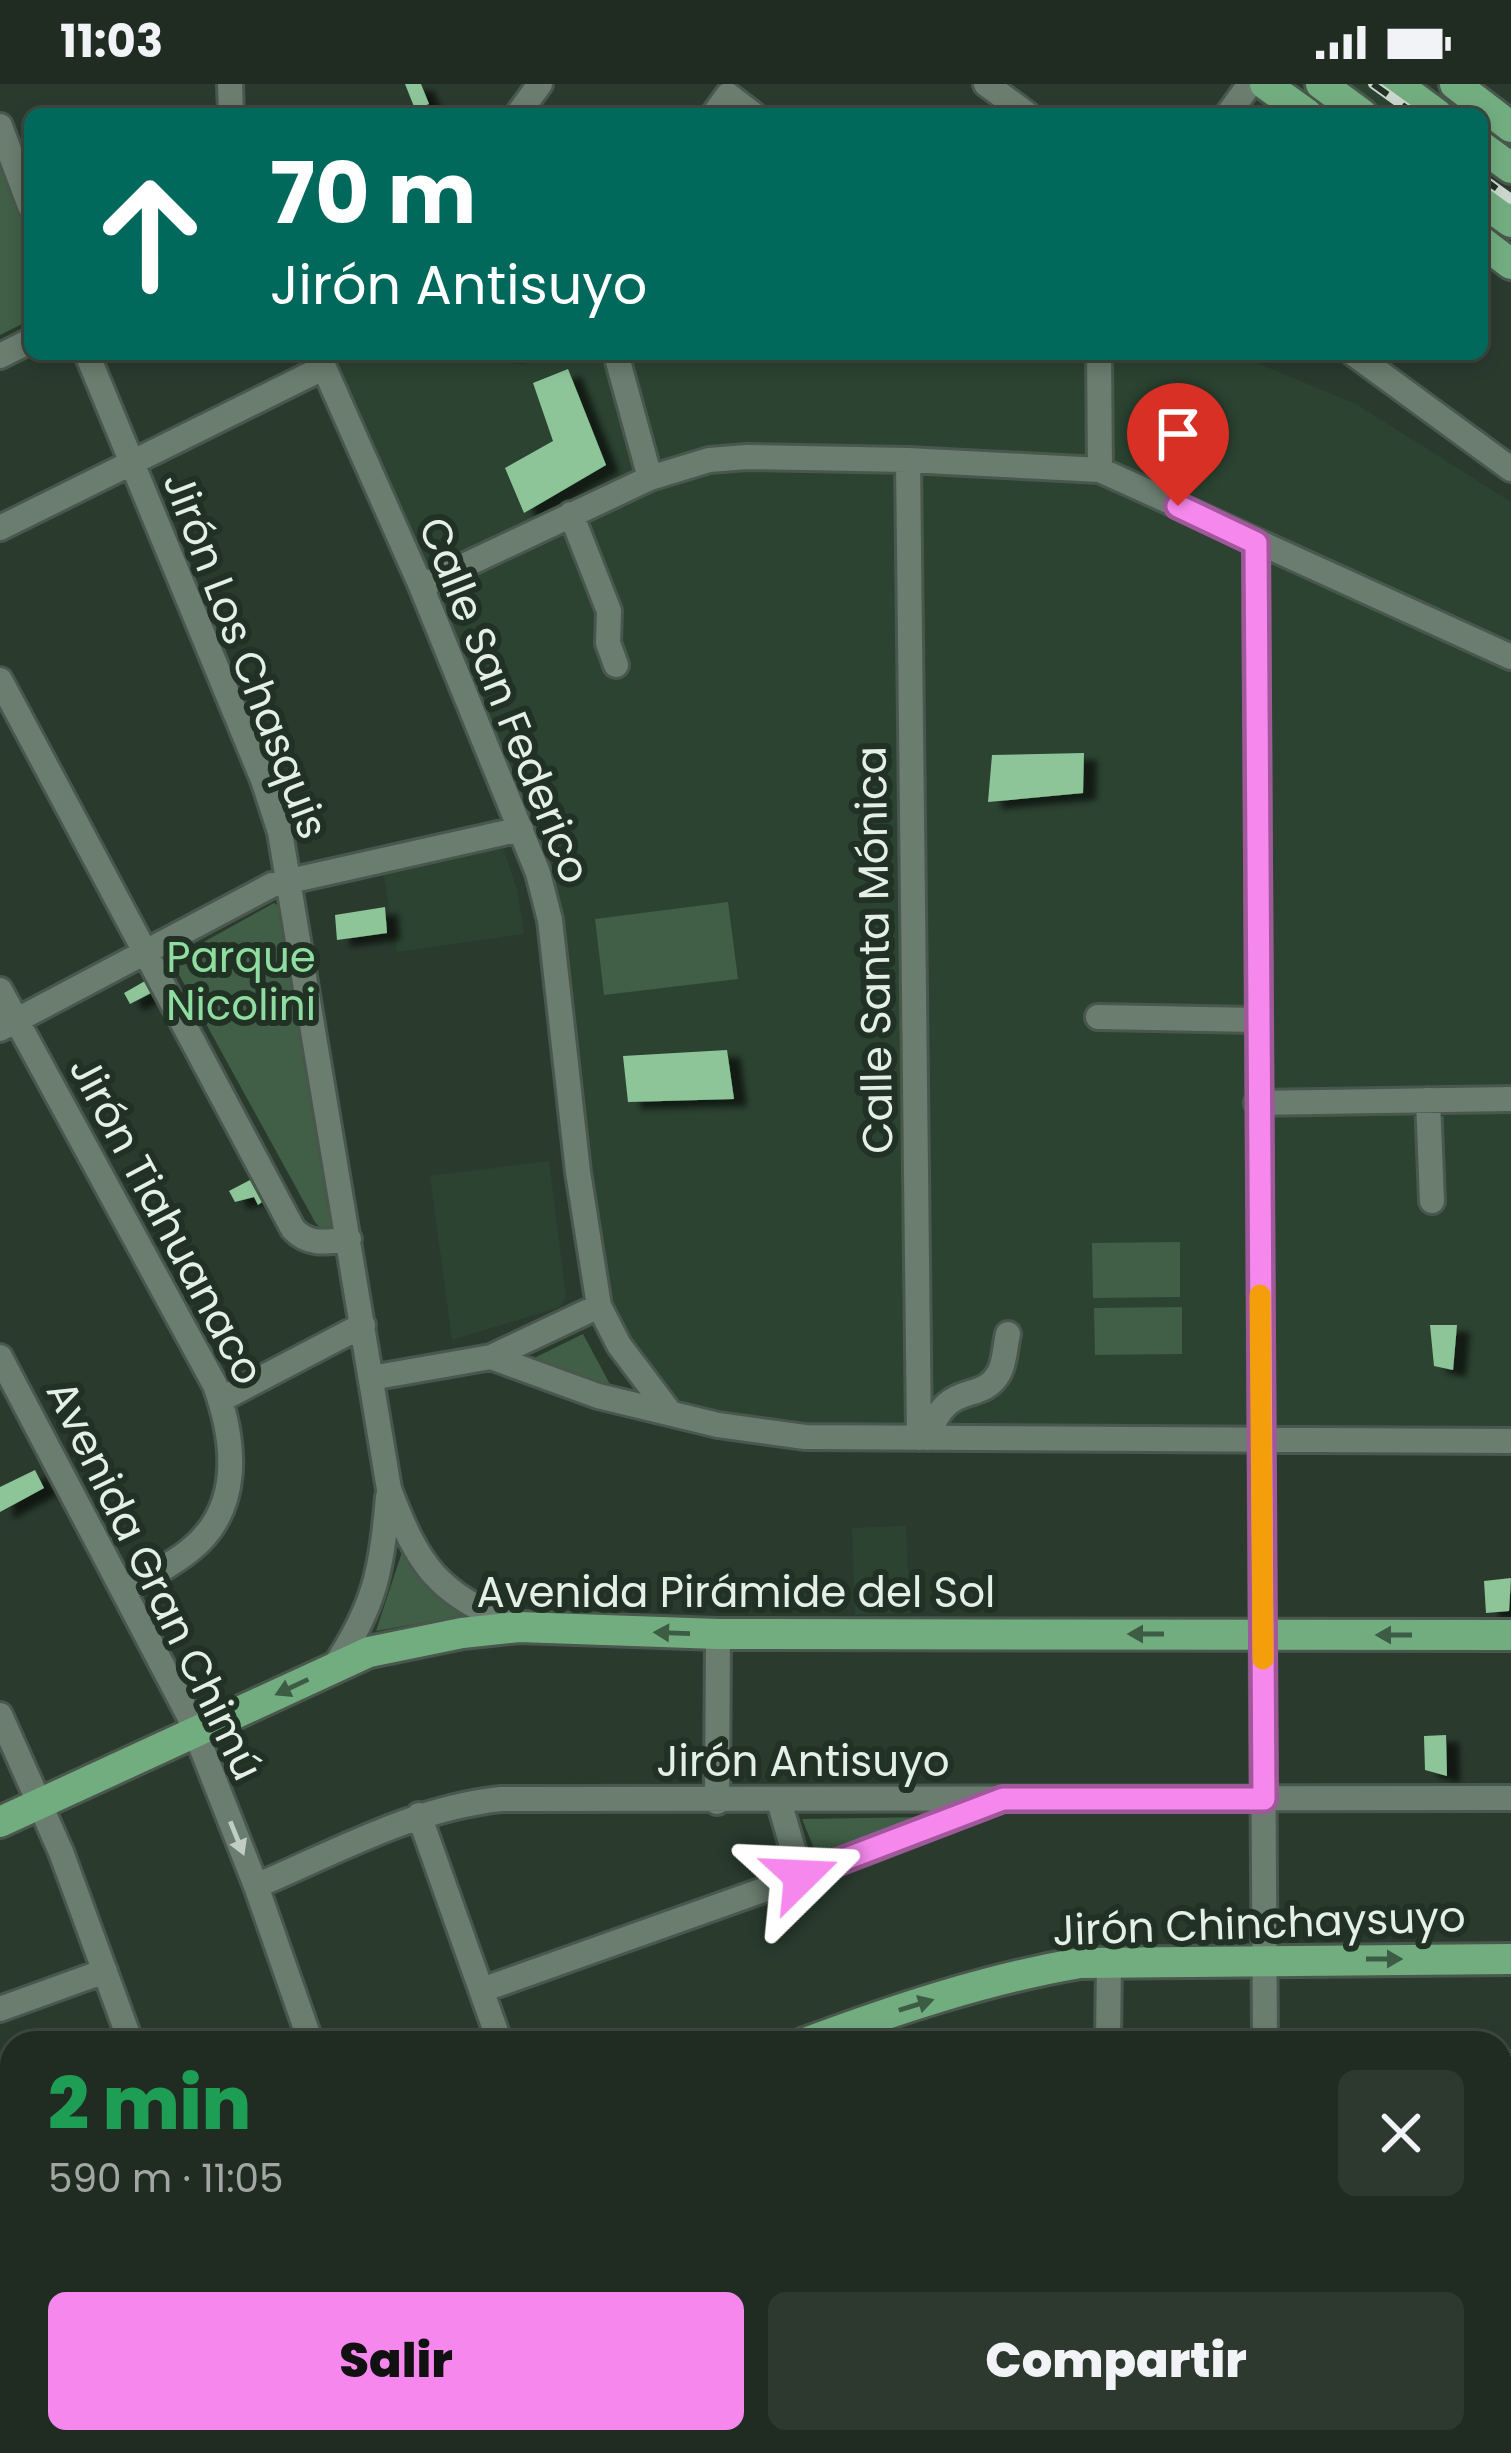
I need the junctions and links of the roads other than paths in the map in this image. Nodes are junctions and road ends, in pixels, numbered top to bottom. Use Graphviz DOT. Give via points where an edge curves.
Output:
graph roads {
  1 [pos="986,84"];
  2 [pos="1264,84"];
  3 [pos="1321,84"];
  4 [pos="1396,84"];
  5 [pos="1463,86"];
  6 [pos="1019,108"];
  7 [pos="1298,108"];
  8 [pos="1354,108"];
  9 [pos="1429,108"];
  10 [pos="0,126"];
  11 [pos="1511,127"];
  12 [pos="24,190"];
  13 [pos="89,360"];
  14 [pos="618,360"];
  15 [pos="1099,360"];
  16 [pos="1362,360"];
  17 [pos="321,361"];
  18 [pos="908,460"];
  19 [pos="130,464"];
  20 [pos="1100,470"];
  21 [pos="1511,470"];
  22 [pos="650,478"];
  23 [pos="572,514"];
  24 [pos="0,528"];
  25 [pos="1256,543"];
  26 [pos="422,586"];
  27 [pos="1511,657"];
  28 [pos="616,665"];
  29 [pos="0,680"];
  30 [pos="521,829"];
  31 [pos="290,880"];
  32 [pos="144,950"];
  33 [pos="0,990"];
  34 [pos="1099,1017"];
  35 [pos="1257,1020"];
  36 [pos="9,1024"];
  37 [pos="1511,1099"];
  38 [pos="1428,1100"];
  39 [pos="1257,1103"];
  40 [pos="1432,1202"];
  41 [pos="349,1239"];
  42 [pos="599,1306"];
  43 [pos="363,1325"];
  44 [pos="1008,1334"];
  45 [pos="0,1357"];
  46 [pos="491,1357"];
  47 [pos="371,1378"];
  48 [pos="220,1400"];
  49 [pos="668,1411"];
  50 [pos="923,1438"];
  51 [pos="1263,1440"];
  52 [pos="1511,1441"];
  53 [pos="389,1489"];
  54 [pos="125,1592"];
  55 [pos="519,1627"];
  56 [pos="718,1634"];
  57 [pos="1263,1635"];
  58 [pos="1511,1635"];
  59 [pos="334,1667"];
  60 [pos="0,1715"];
  61 [pos="196,1732"];
  62 [pos="1511,1798"];
  63 [pos="1003,1799"];
  64 [pos="1264,1799"];
  65 [pos="779,1801"];
  66 [pos="716,1802"];
  67 [pos="40,1804"];
  68 [pos="419,1815"];
  69 [pos="0,1822"];
  70 [pos="801,1876"];
  71 [pos="256,1886"];
  72 [pos="1264,1958"];
  73 [pos="1511,1959"];
  74 [pos="1109,1962"];
  75 [pos="105,1971"];
  76 [pos="482,1990"];
  77 [pos="0,2009"];
  78 [pos="127,2031"];
  79 [pos="307,2031"];
  80 [pos="496,2031"];
  81 [pos="837,2031"];
  82 [pos="1108,2031"];
  83 [pos="1264,2031"];
  1 -- 6 [label="street"];
  2 -- 7 [label="main road"];
  3 -- 8 [label="main road"];
  4 -- 9 [label="main road"];
  5 -- 11 [label="main road"];
  10 -- 12 [label="street"];
  13 -- 19 [label="street, Jirón Los Chasquis"];
  14 -- 22 [label="street"];
  15 -- 20 [label="street"];
  16 -- 21 [label="street"];
  17 -- 19 [label="street"];
  17 -- 26 [label="street, Calle San Federico"];
  18 -- 20 [label="street"];
  18 -- 22 [label="street" via="747,457"];
  18 -- 50 [label="street, Calle Santa Mónica"];
  19 -- 24 [label="street"];
  19 -- 31 [label="street, Jirón Los Chasquis" via="263,779"];
  20 -- 25 [label="street"];
  22 -- 23 [label="street"];
  23 -- 26 [label="street"];
  23 -- 28 [label="street" via="609,611"];
  25 -- 27 [label="street"];
  25 -- 35 [label="street"];
  26 -- 30 [label="street, Calle San Federico"];
  29 -- 32 [label="street"];
  30 -- 31 [label="street"];
  30 -- 42 [label="street, Calle San Federico" via="550,920"];
  31 -- 32 [label="street"];
  31 -- 41 [label="street, Jirón Los Chasquis"];
  32 -- 36 [label="street"];
  32 -- 41 [label="street" via="293,1229 318,1242"];
  33 -- 36 [label="street, Jirón Tiahuanaco"];
  34 -- 35 [label="street"];
  35 -- 39 [label="street"];
  36 -- 48 [label="street, Jirón Tiahuanaco"];
  37 -- 38 [label="street"];
  38 -- 39 [label="street"];
  38 -- 40 [label="street"];
  39 -- 51 [label="street"];
  41 -- 43 [label="street, Jirón Los Chasquis"];
  42 -- 46 [label="street"];
  42 -- 49 [label="street, Calle San Federico"];
  43 -- 47 [label="street, Jirón Los Chasquis"];
  43 -- 48 [label="street"];
  44 -- 50 [label="street" via="1000,1372 946,1402"];
  45 -- 54 [label="street, Avenida Gran Chimú"];
  46 -- 47 [label="street"];
  46 -- 49 [label="street" via="598,1396"];
  47 -- 53 [label="street, Jirón Los Chasquis"];
  48 -- 54 [label="street, Jirón Tiahuanaco" via="232,1461 220,1511 190,1550"];
  49 -- 50 [label="street" via="806,1437"];
  50 -- 51 [label="street"];
  51 -- 52 [label="street"];
  51 -- 57 [label="street"];
  53 -- 55 [label="street, Jirón Los Chasquis" via="427,1570 454,1594"];
  53 -- 59 [label="street, Jirón Los Chasquis" via="377,1585"];
  54 -- 61 [label="street, Avenida Gran Chimú"];
  56 -- 55 [label="main road, Avenida Pirámide del Sol, one-way"];
  55 -- 59 [label="main road, Avenida Pirámide del Sol" via="425,1638"];
  57 -- 56 [label="main road, Avenida Pirámide del Sol, one-way"];
  56 -- 66 [label="street"];
  58 -- 57 [label="main road, Avenida Pirámide del Sol, one-way"];
  57 -- 64 [label="street"];
  59 -- 61 [label="main road, Avenida Pirámide del Sol, one-way"];
  60 -- 67 [label="street"];
  61 -- 67 [label="main road, Avenida Pirámide del Sol"];
  61 -- 71 [label="street, Avenida Gran Chimú, one-way"];
  62 -- 64 [label="street, Jirón Antisuyo"];
  63 -- 64 [label="street, Jirón Antisuyo"];
  63 -- 65 [label="street, Jirón Antisuyo"];
  63 -- 70 [label="street"];
  64 -- 72 [label="street"];
  65 -- 66 [label="street, Jirón Antisuyo"];
  65 -- 70 [label="street"];
  66 -- 68 [label="street, Jirón Antisuyo" via="501,1799"];
  67 -- 69 [label="main road, Avenida Pirámide del Sol"];
  67 -- 75 [label="street"];
  68 -- 71 [label="street, Jirón Antisuyo"];
  68 -- 76 [label="street"];
  70 -- 76 [label="street"];
  71 -- 79 [label="street, Avenida Gran Chimú"];
  72 -- 73 [label="main road, Jirón Chinchaysuyo, one-way"];
  72 -- 74 [label="main road, Jirón Chinchaysuyo"];
  72 -- 83 [label="street"];
  81 -- 74 [label="main road, Jirón Chinchaysuyo, one-way" via="1010,1977"];
  74 -- 82 [label="street"];
  75 -- 77 [label="street"];
  75 -- 78 [label="street"];
  76 -- 80 [label="street"];
}
